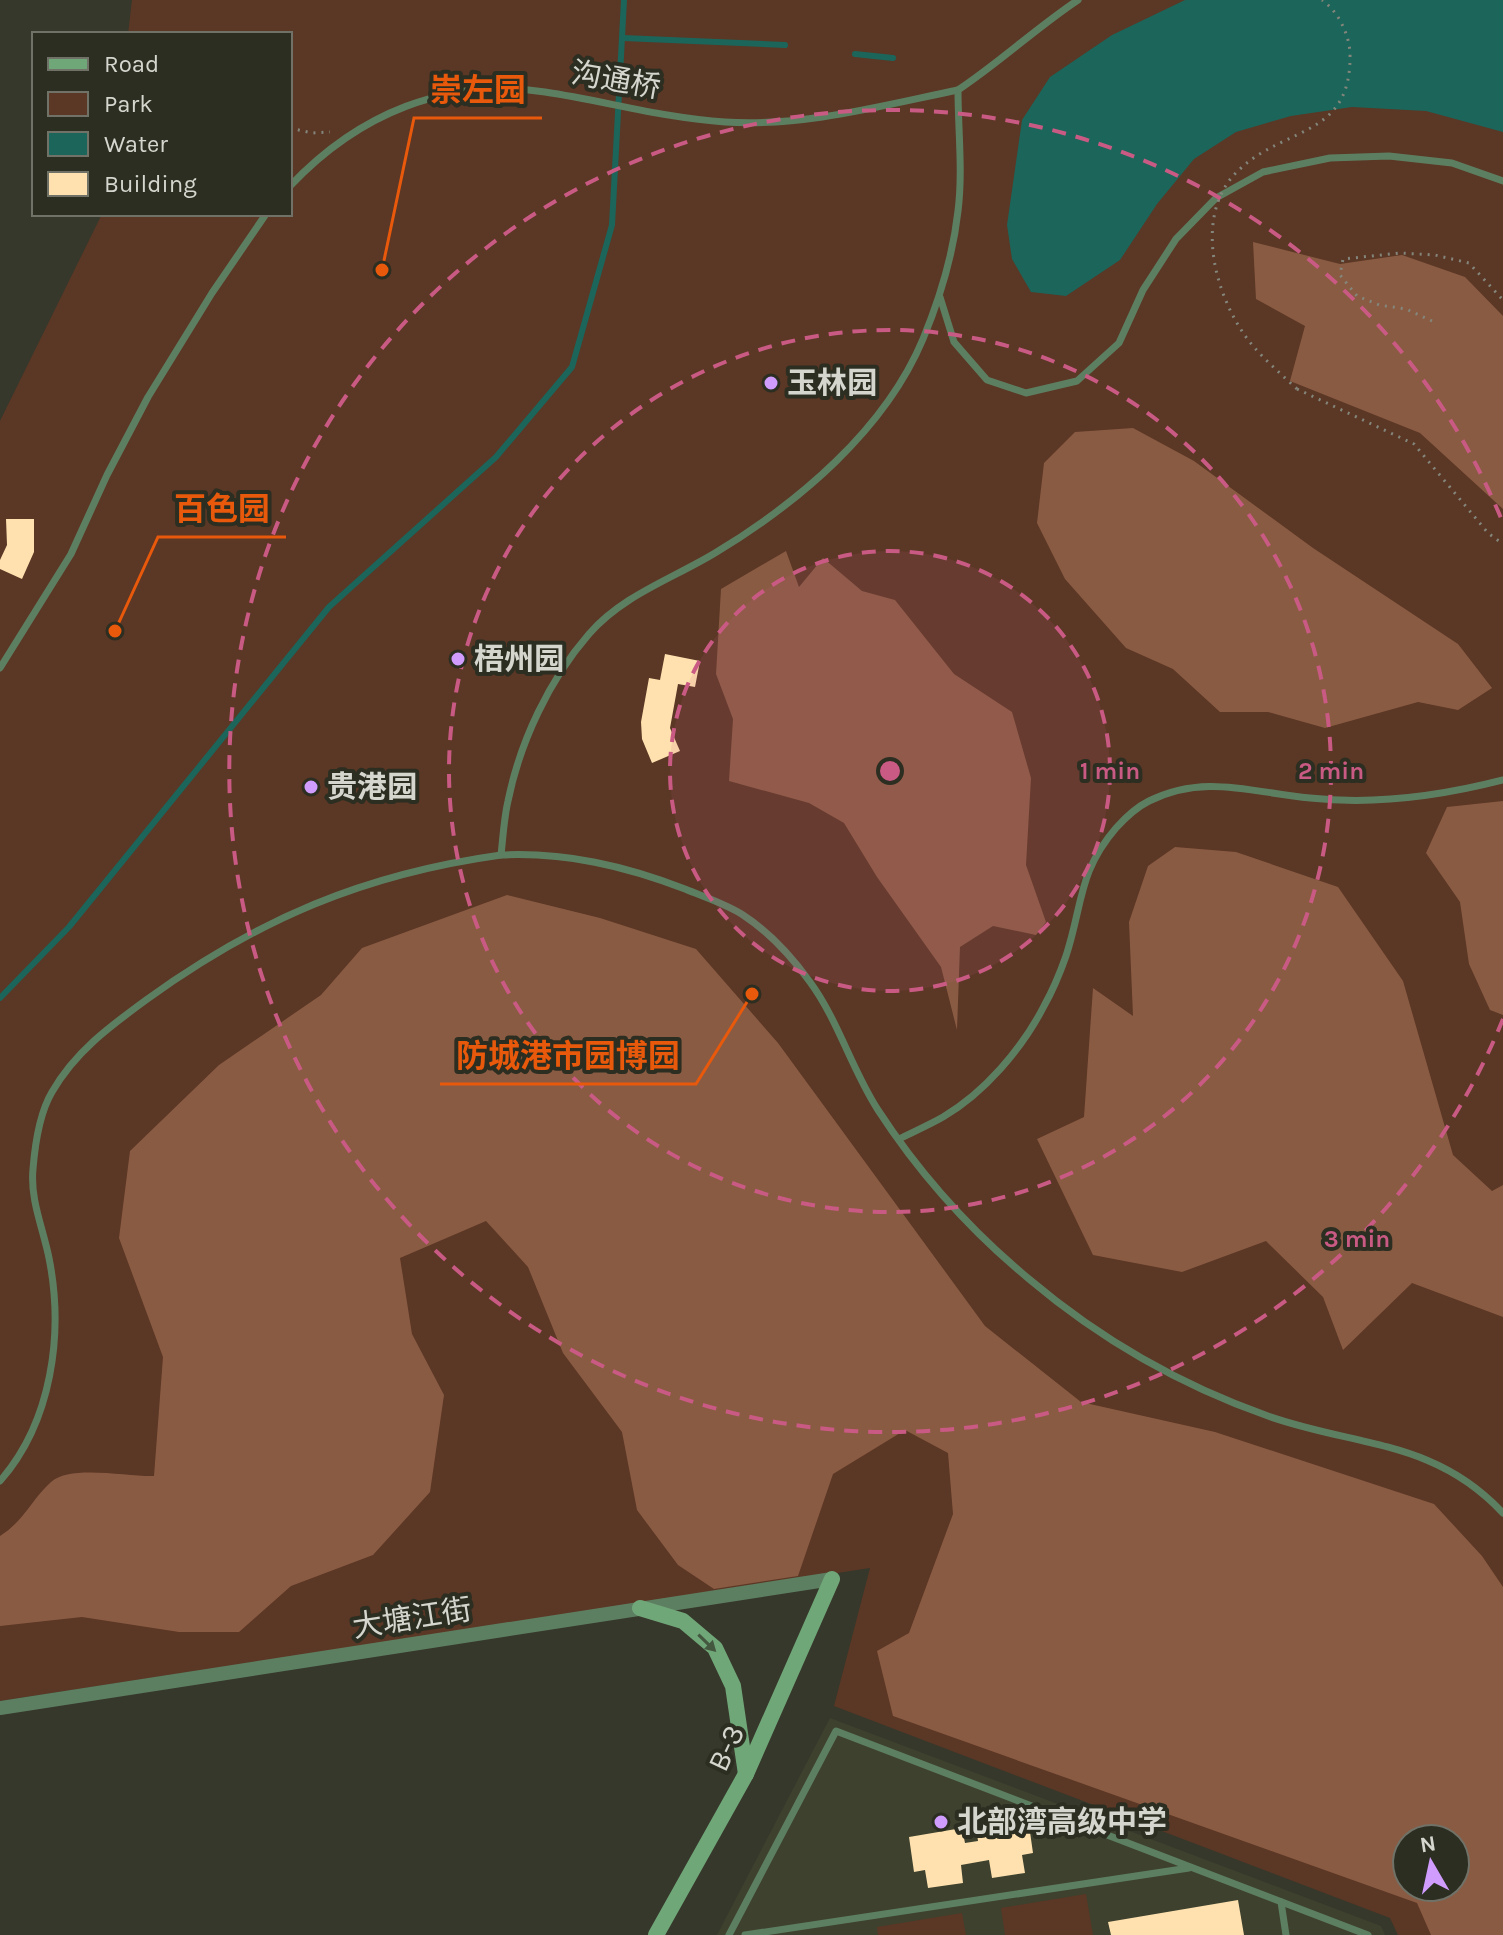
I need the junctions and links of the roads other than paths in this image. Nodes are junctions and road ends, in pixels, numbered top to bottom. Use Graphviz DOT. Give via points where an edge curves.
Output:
graph roads {
  1 [pos="1078,0"];
  2 [pos="958,90"];
  3 [pos="1503,181"];
  4 [pos="292,184"];
  5 [pos="265,216"];
  6 [pos="940,295"];
  7 [pos="0,668"];
  8 [pos="1503,780"];
  9 [pos="501,855"];
  10 [pos="899,1139"];
  11 [pos="0,1481"];
  12 [pos="1503,1513"];
  13 [pos="832,1579"];
  14 [pos="640,1608"];
  15 [pos="0,1708"];
  16 [pos="746,1774"];
  17 [pos="1192,1867"];
  18 [pos="1281,1902"];
  19 [pos="656,1935"];
  20 [pos="729,1935"];
  21 [pos="745,1935"];
  22 [pos="1286,1935"];
  23 [pos="1368,1935"];
  1 -- 2 [label="lane"];
  2 -- 4 [label="lane, 沟通桥" via="840,116 724,122 514,88 468,89 391,111 315,159"];
  2 -- 6 [label="lane" via="958,210"];
  3 -- 6 [label="lane" via="1452,163 1389,156 1330,158 1263,172 1216,198 1176,239 1143,290 1119,343 1077,381 1026,393 987,380 954,342"];
  5 -- 7 [label="lane" via="168,362 71,554"];
  6 -- 9 [label="lane" via="922,342 894,390 835,463 759,524 628,600 590,632 558,674 517,764"];
  8 -- 10 [label="lane" via="1429,795 1355,800 1228,785 1183,788 1148,801 1099,848 1087,872 1066,956 1029,1033 969,1099"];
  9 -- 10 [label="lane" via="538,853 626,868 743,915 812,985"];
  9 -- 11 [label="lane" via="366,884 276,919 185,972 104,1030 72,1061 50,1095 33,1172 56,1299 50,1369 30,1439"];
  10 -- 12 [label="lane" via="976,1232 1055,1301 1120,1347 1267,1416 1422,1456 1463,1478"];
  13 -- 14 [label="street, 大塘江街"];
  13 -- 16 [label="street, B-3"];
  14 -- 15 [label="street, 大塘江街"];
  14 -- 16 [label="street, one-way" via="683,1621 715,1648 733,1686"];
  16 -- 19 [label="street, B-3"];
  17 -- 18 [label="lane"];
  17 -- 20 [label="lane" via="836,1731"];
  17 -- 21 [label="lane"];
  18 -- 22 [label="lane"];
  18 -- 23 [label="lane"];
}
